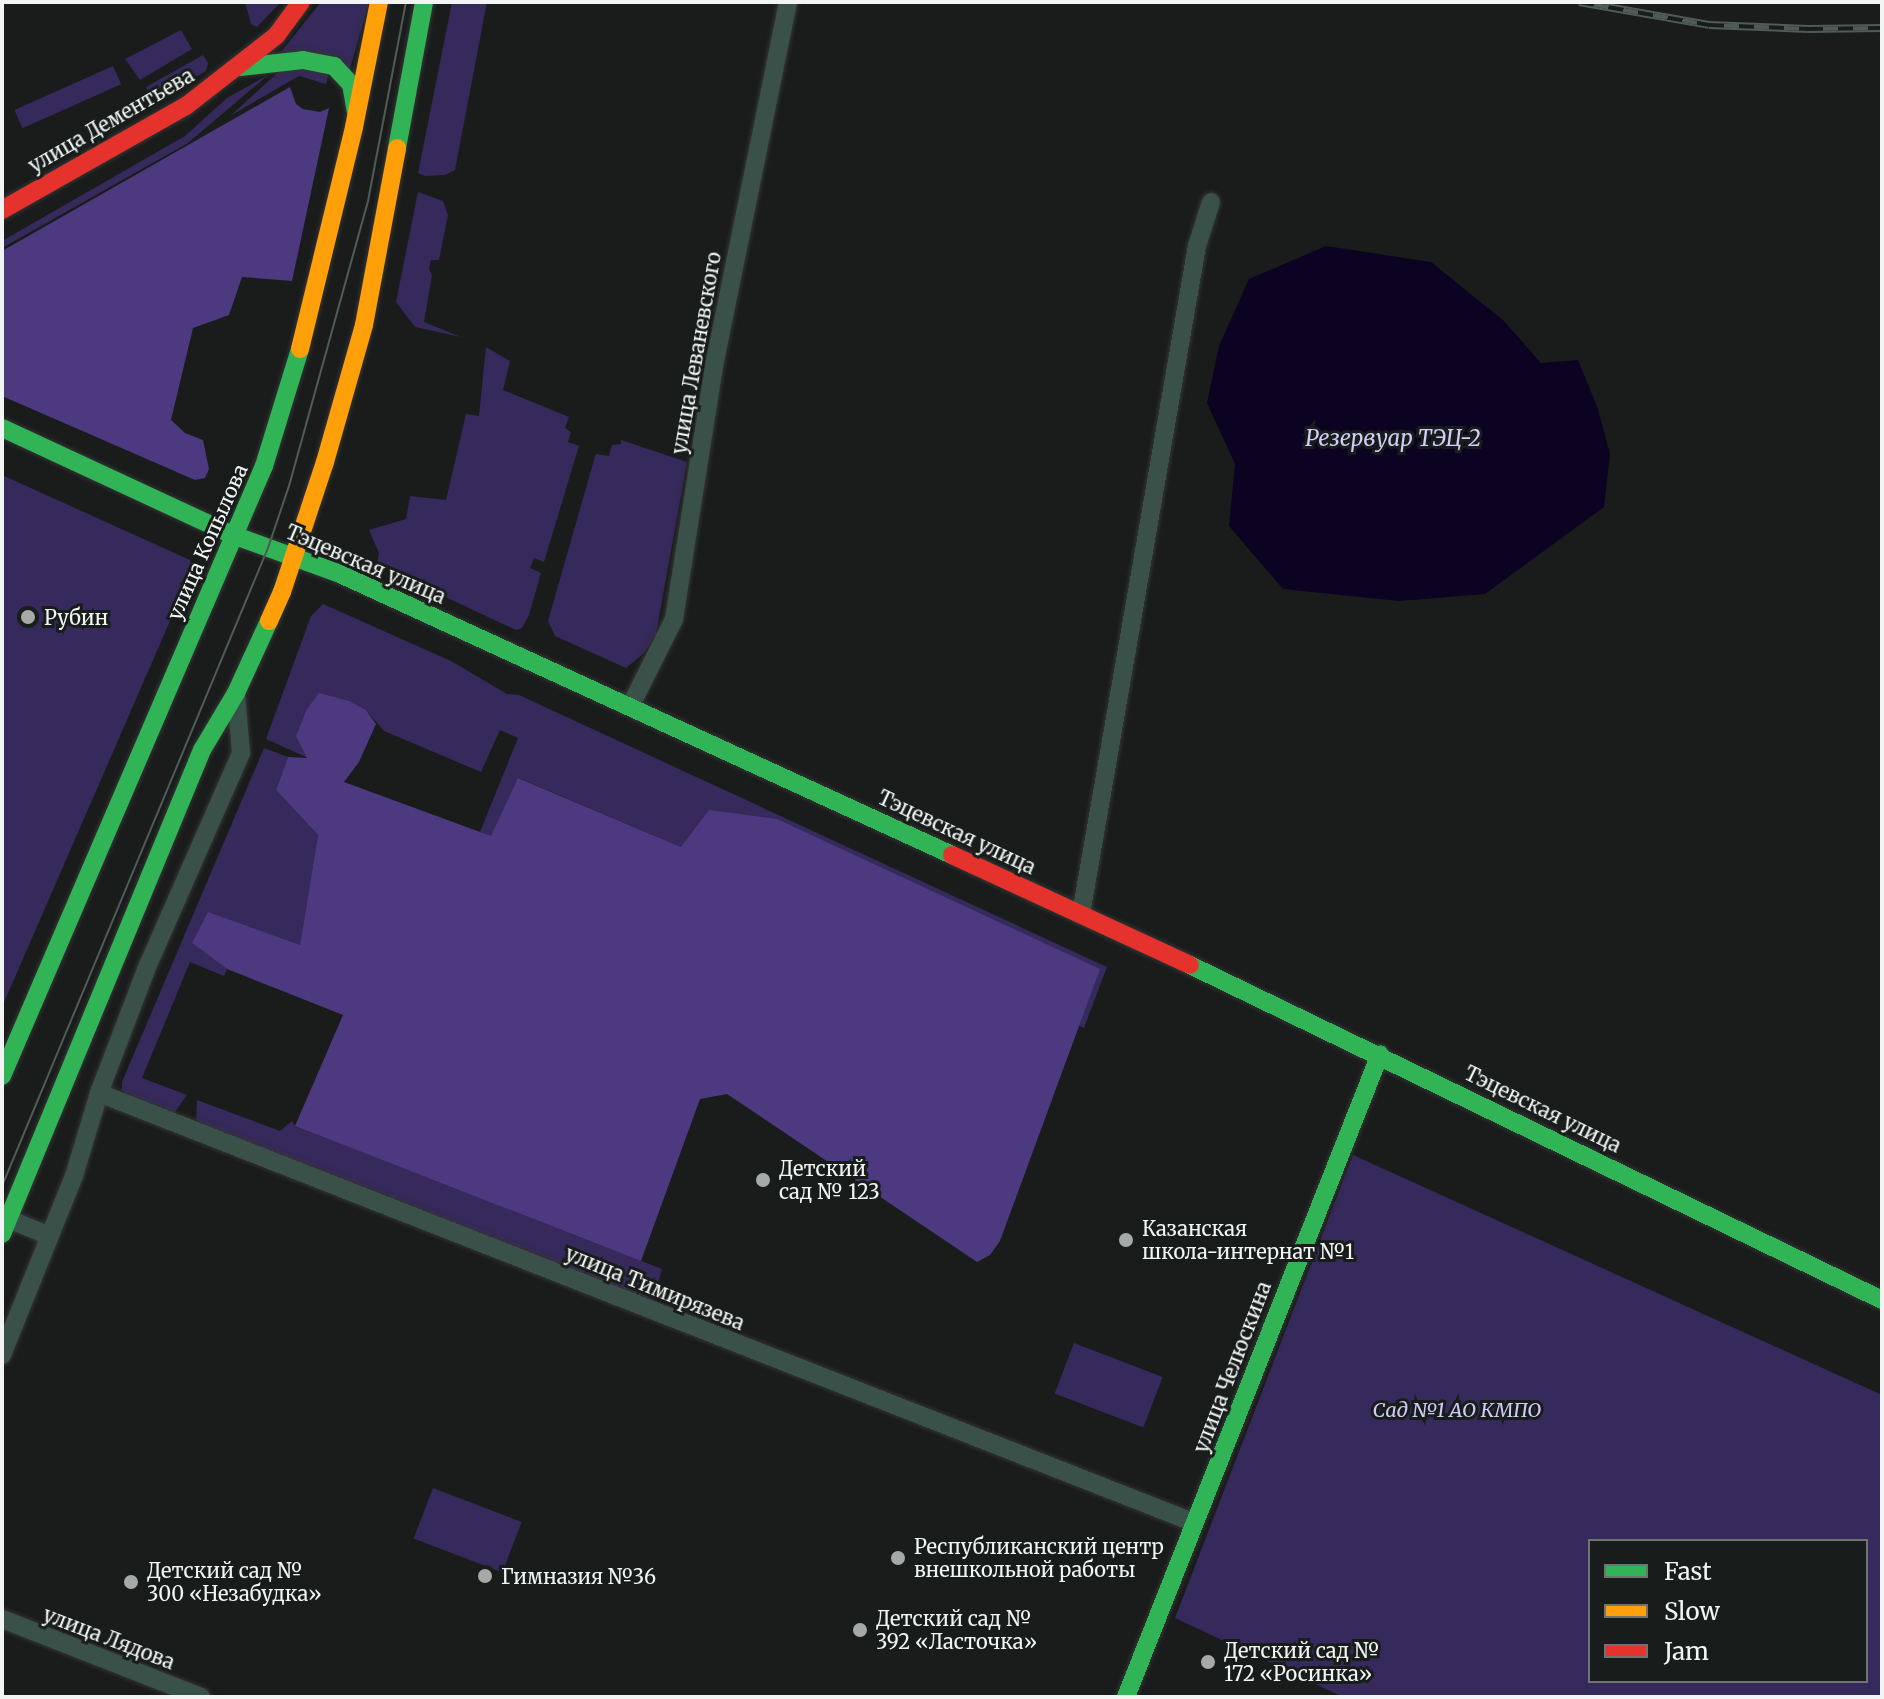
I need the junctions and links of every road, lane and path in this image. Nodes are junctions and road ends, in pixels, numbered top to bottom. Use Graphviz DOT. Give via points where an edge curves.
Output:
graph roads {
  1 [pos="301,2"];
  2 [pos="379,2"];
  3 [pos="424,2"];
  4 [pos="788,2"];
  5 [pos="240,67"];
  6 [pos="357,115"];
  7 [pos="1211,202"];
  8 [pos="2,210"];
  9 [pos="2,428"];
  10 [pos="233,535"];
  11 [pos="294,557"];
  12 [pos="236,693"];
  13 [pos="631,705"];
  14 [pos="1081,914"];
  15 [pos="1380,1054"];
  16 [pos="2,1076"];
  17 [pos="99,1093"];
  18 [pos="5,1227"];
  19 [pos="50,1236"];
  20 [pos="1882,1300"];
  21 [pos="2,1355"];
  22 [pos="1195,1523"];
  23 [pos="2,1619"];
  24 [pos="201,1697"];
  25 [pos="1126,1697"];
  1 -- 5 [label="main road, улица Дементьева" via="276,36"];
  2 -- 6 [label="main road, улица Копылова"];
  3 -- 11 [label="main road" via="364,325"];
  4 -- 13 [label="street, улица Леваневского" via="715,361 674,619"];
  5 -- 6 [label="main road" via="303,60 334,66 351,84"];
  5 -- 8 [label="main road, улица Дементьева" via="186,106"];
  6 -- 10 [label="main road, улица Копылова" via="298,360 264,466"];
  7 -- 14 [label="street" via="1197,246"];
  9 -- 10 [label="main road, Тэцевская улица"];
  10 -- 11 [label="main road, Тэцевская улица"];
  10 -- 16 [label="main road, улица Копылова"];
  11 -- 12 [label="main road"];
  11 -- 13 [label="main road, Тэцевская улица"];
  12 -- 17 [label="street" via="241,753 148,965"];
  12 -- 18 [label="main road" via="202,750"];
  13 -- 14 [label="main road, Тэцевская улица"];
  14 -- 15 [label="main road, Тэцевская улица"];
  15 -- 20 [label="main road, Тэцевская улица"];
  15 -- 22 [label="main road, улица Челюскина"];
  17 -- 19 [label="street"];
  17 -- 22 [label="street, улица Тимирязева"];
  18 -- 19 [label="street"];
  19 -- 21 [label="street"];
  22 -- 25 [label="main road, улица Челюскина"];
  23 -- 24 [label="street, улица Лядова"];
}
